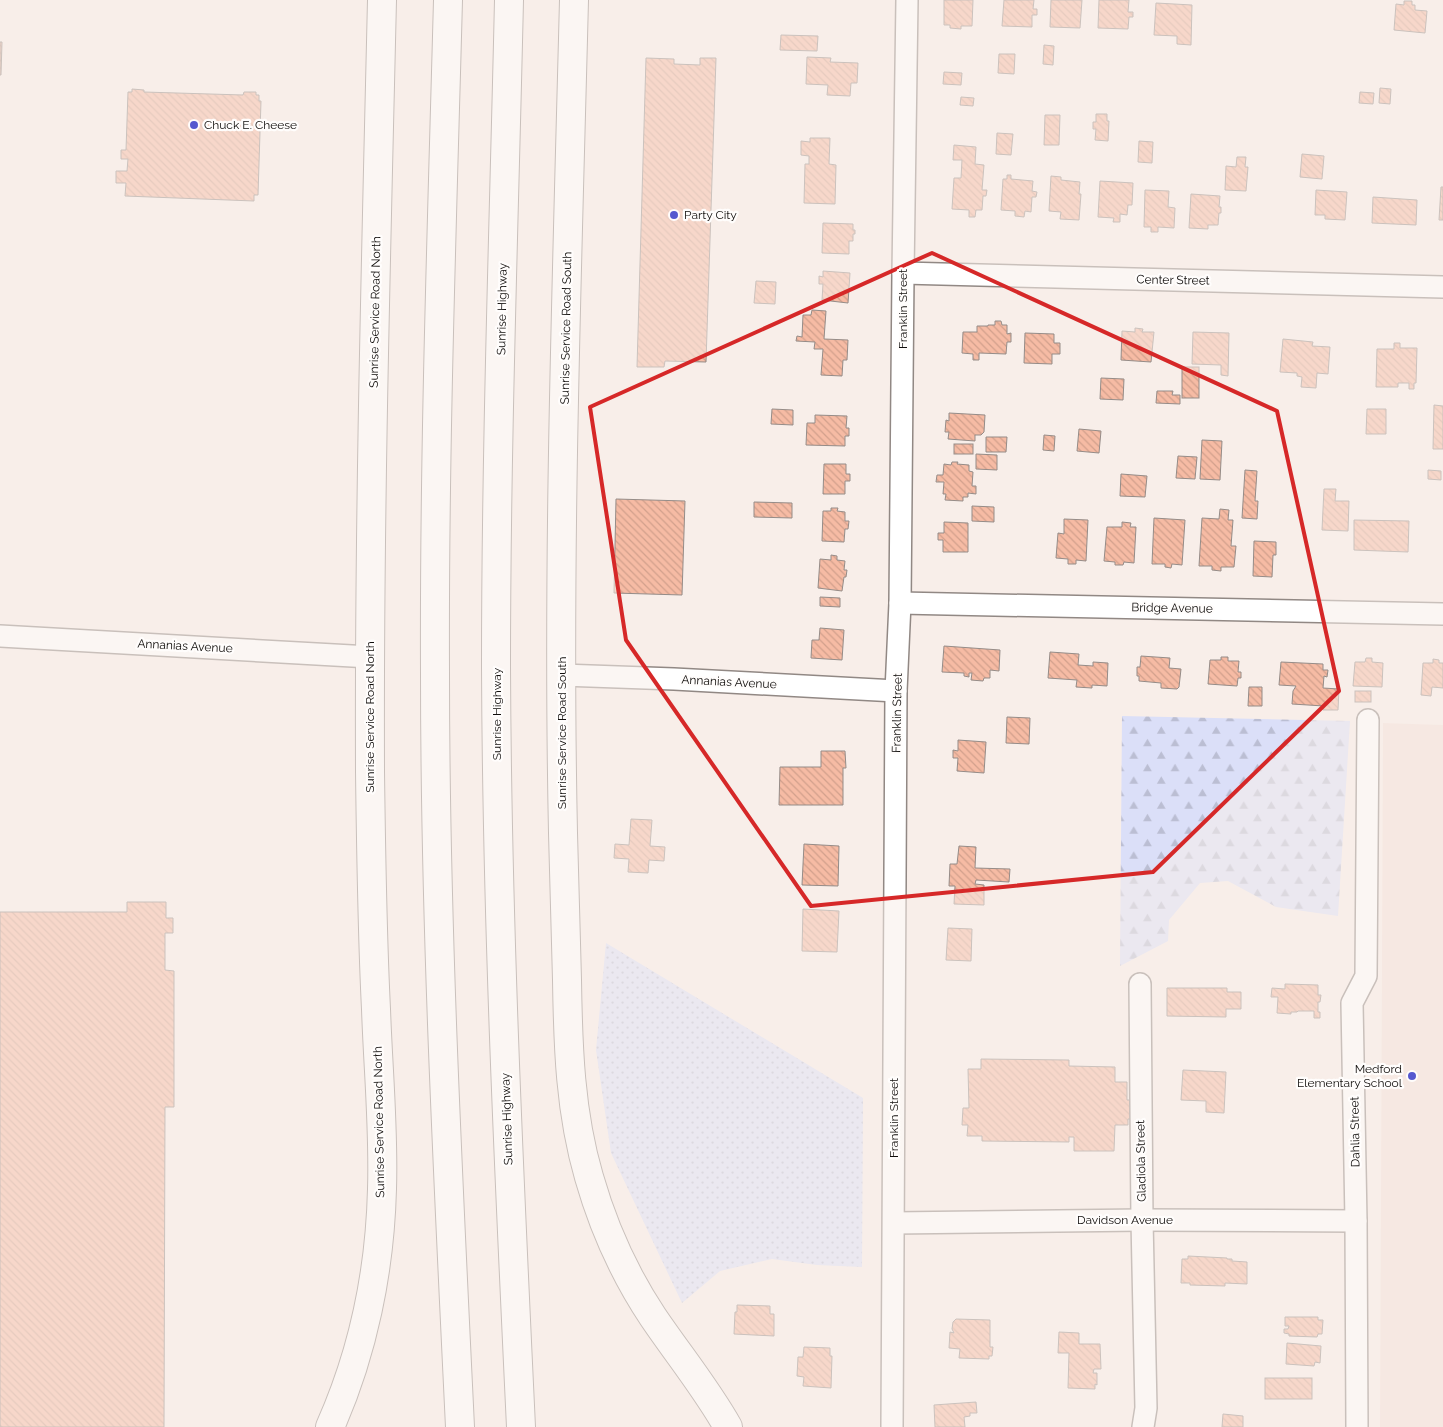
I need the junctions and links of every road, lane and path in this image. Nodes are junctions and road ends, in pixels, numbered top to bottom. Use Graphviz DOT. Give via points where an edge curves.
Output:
graph roads {
  1 [pos="382,0"];
  2 [pos="448,0"];
  3 [pos="509,0"];
  4 [pos="574,0"];
  5 [pos="907,0"];
  6 [pos="903,273"];
  7 [pos="1443,287"];
  8 [pos="900,603"];
  9 [pos="1443,614"];
  10 [pos="0,636"];
  11 [pos="370,657"];
  12 [pos="562,675"];
  13 [pos="896,691"];
  14 [pos="1368,720"];
  15 [pos="1140,984"];
  16 [pos="1142,1220"];
  17 [pos="1356,1221"];
  18 [pos="894,1223"];
  19 [pos="330,1427"];
  20 [pos="460,1427"];
  21 [pos="521,1427"];
  22 [pos="728,1427"];
  23 [pos="892,1427"];
  24 [pos="1143,1427"];
  25 [pos="1356,1427"];
  1 -- 11 [label="main road, Sunrise Service Road North"];
  2 -- 20 [label="main road" via="438,378 435,674 440,973"];
  3 -- 21 [label="main road, Sunrise Highway" via="496,666 501,966"];
  4 -- 12 [label="main road, Sunrise Service Road South" via="562,464"];
  5 -- 6 [label="street, Franklin Street"];
  6 -- 7 [label="street, Center Street"];
  6 -- 8 [label="street, Franklin Street"];
  8 -- 9 [label="street, Bridge Avenue"];
  8 -- 13 [label="street, Franklin Street"];
  10 -- 11 [label="street, Annanias Avenue"];
  11 -- 19 [label="main road, Sunrise Service Road North" via="374,964 382,1189 370,1302 350,1376"];
  12 -- 13 [label="street, Annanias Avenue"];
  12 -- 22 [label="main road, Sunrise Service Road South" via="567,1031 573,1105 581,1144 602,1216 634,1287"];
  13 -- 18 [label="street, Franklin Street"];
  14 -- 17 [label="street, Dahlia Street" via="1366,976 1352,1003"];
  15 -- 16 [label="street, Gladiola Street"];
  16 -- 17 [label="street, Davidson Avenue"];
  16 -- 18 [label="street, Davidson Avenue"];
  16 -- 24 [label="street, Gladiola Street" via="1146,1408"];
  17 -- 25 [label="street, Dahlia Street"];
  18 -- 23 [label="street, Franklin Street"];
}
